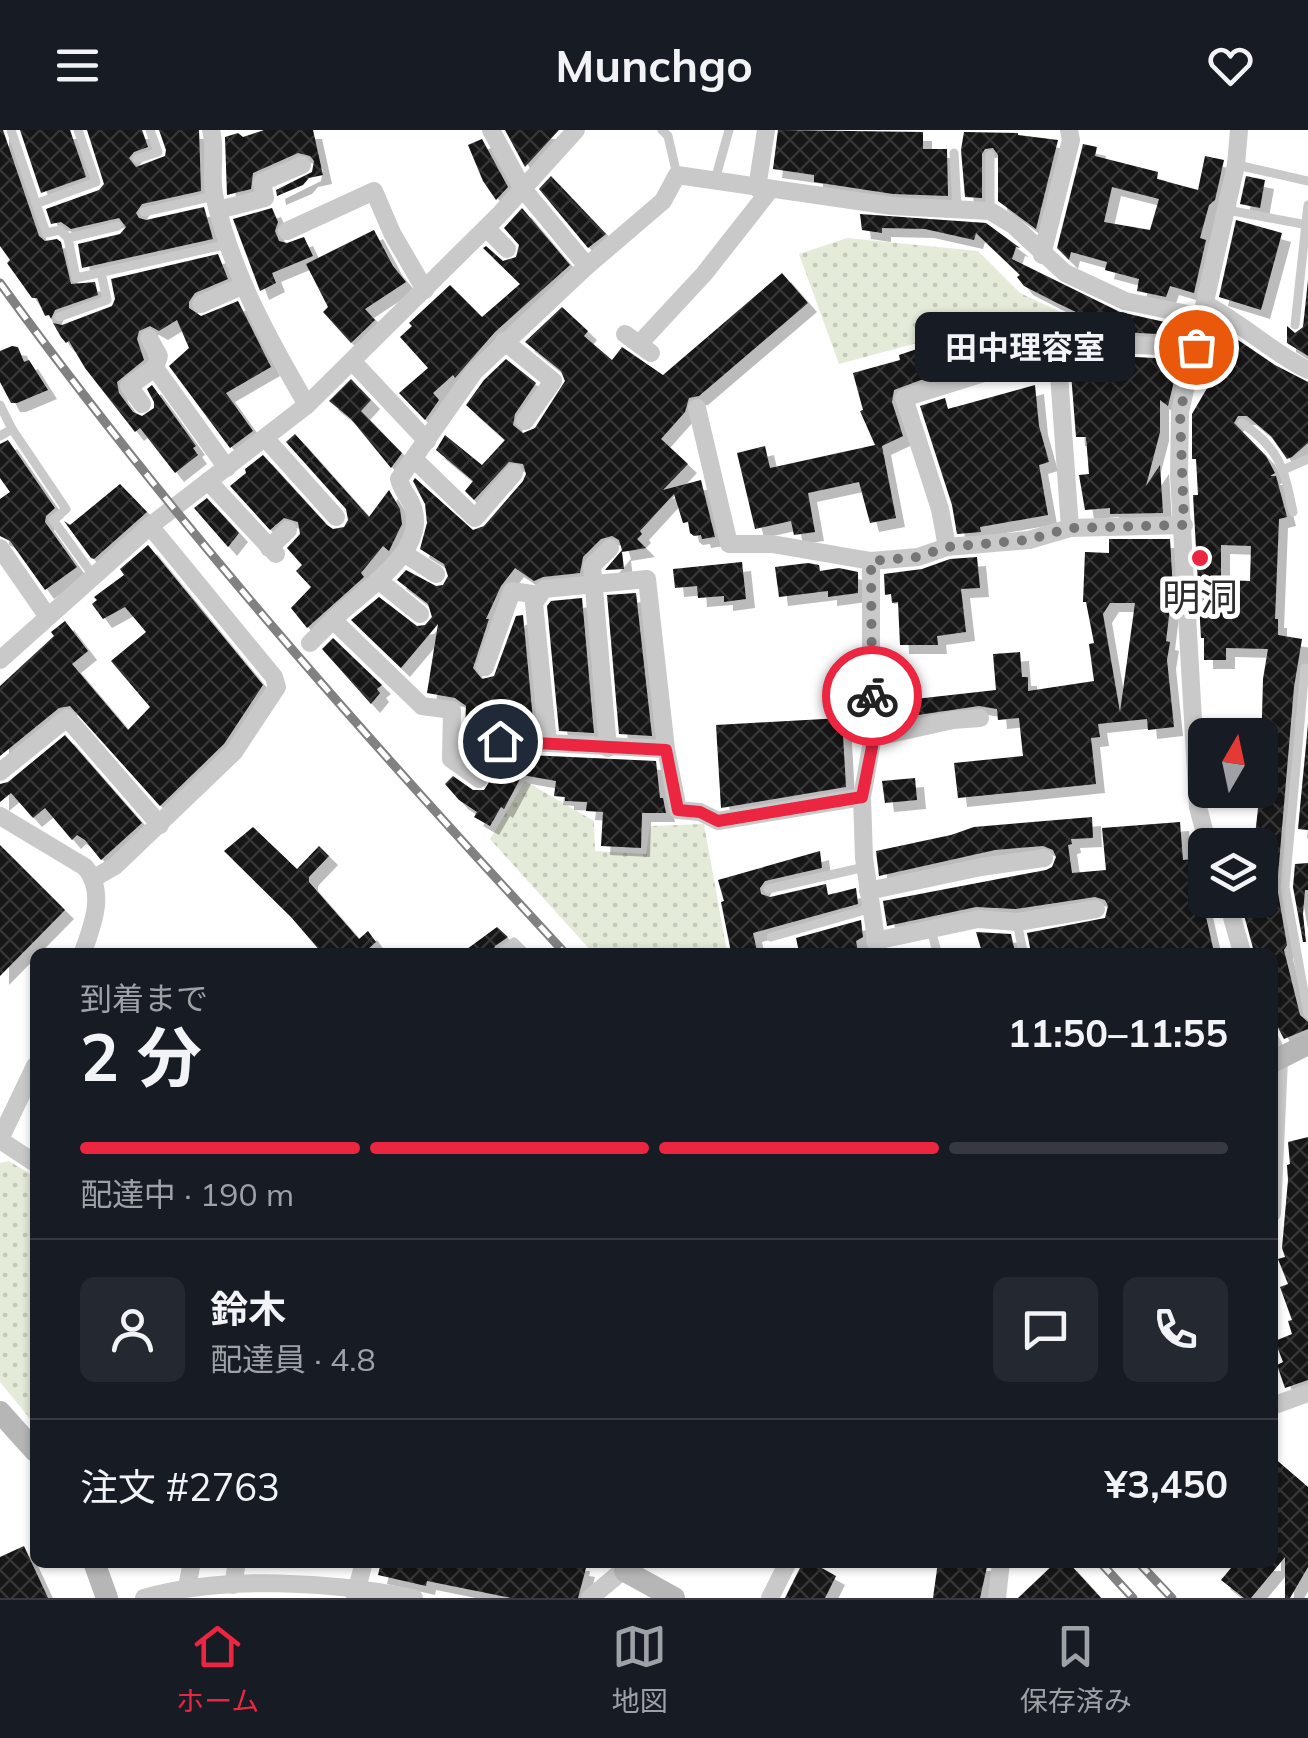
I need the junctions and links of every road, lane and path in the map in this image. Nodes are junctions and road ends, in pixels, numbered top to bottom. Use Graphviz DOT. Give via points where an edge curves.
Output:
graph roads {
  1 [pos="11,130"];
  2 [pos="78,130"];
  3 [pos="150,130"];
  4 [pos="491,130"];
  5 [pos="576,130"];
  6 [pos="662,130"];
  7 [pos="730,130"];
  8 [pos="766,130"];
  9 [pos="1069,130"];
  10 [pos="1239,130"];
  11 [pos="216,131"];
  12 [pos="954,153"];
  13 [pos="990,155"];
  14 [pos="138,159"];
  15 [pos="302,165"];
  16 [pos="1236,165"];
  17 [pos="677,175"];
  18 [pos="1308,180"];
  19 [pos="715,181"];
  20 [pos="524,189"];
  21 [pos="764,189"];
  22 [pos="38,202"];
  23 [pos="216,203"];
  24 [pos="1308,205"];
  25 [pos="957,207"];
  26 [pos="1224,210"];
  27 [pos="990,211"];
  28 [pos="144,212"];
  29 [pos="1307,225"];
  30 [pos="118,226"];
  31 [pos="486,228"];
  32 [pos="287,230"];
  33 [pos="68,238"];
  34 [pos="229,244"];
  35 [pos="507,250"];
  36 [pos="1042,254"];
  37 [pos="586,266"];
  38 [pos="101,272"];
  39 [pos="244,285"];
  40 [pos="425,290"];
  41 [pos="201,304"];
  42 [pos="1204,310"];
  43 [pos="59,317"];
  44 [pos="1295,325"];
  45 [pos="1085,331"];
  46 [pos="149,338"];
  47 [pos="504,341"];
  48 [pos="638,344"];
  49 [pos="1192,356"];
  50 [pos="353,362"];
  51 [pos="154,368"];
  52 [pos="1308,370"];
  53 [pos="142,404"];
  54 [pos="308,404"];
  55 [pos="0,405"];
  56 [pos="697,408"];
  57 [pos="525,421"];
  58 [pos="1242,423"];
  59 [pos="12,429"];
  60 [pos="0,436"];
  61 [pos="266,439"];
  62 [pos="427,442"];
  63 [pos="415,460"];
  64 [pos="1308,460"];
  65 [pos="228,468"];
  66 [pos="1284,469"];
  67 [pos="514,473"];
  68 [pos="208,481"];
  69 [pos="1292,512"];
  70 [pos="336,517"];
  71 [pos="1184,525"];
  72 [pos="150,526"];
  73 [pos="1070,528"];
  74 [pos="288,530"];
  75 [pos="947,547"];
  76 [pos="0,548"];
  77 [pos="610,548"];
  78 [pos="405,554"];
  79 [pos="871,561"];
  80 [pos="436,574"];
  81 [pos="93,575"];
  82 [pos="378,580"];
  83 [pos="593,583"];
  84 [pos="539,595"];
  85 [pos="420,614"];
  86 [pos="48,617"];
  87 [pos="332,620"];
  88 [pos="310,643"];
  89 [pos="0,660"];
  90 [pos="485,667"];
  91 [pos="1306,668"];
  92 [pos="980,718"];
  93 [pos="872,738"];
  94 [pos="548,743"];
  95 [pos="608,748"];
  96 [pos="666,750"];
  97 [pos="0,772"];
  98 [pos="862,797"];
  99 [pos="0,816"];
  100 [pos="160,825"];
  101 [pos="1204,828"];
  102 [pos="1044,858"];
  103 [pos="865,866"];
  104 [pos="94,878"];
  105 [pos="768,890"];
  106 [pos="870,899"];
  107 [pos="1096,908"];
  108 [pos="1233,918"];
  109 [pos="1017,922"];
  110 [pos="931,927"];
  111 [pos="771,937"];
  112 [pos="876,947"];
  113 [pos="84,948"];
  114 [pos="936,948"];
  115 [pos="1022,948"];
  116 [pos="1241,948"];
  117 [pos="1308,1014"];
  118 [pos="1308,1044"];
  119 [pos="1278,1053"];
  120 [pos="30,1077"];
  121 [pos="0,1140"];
  122 [pos="30,1160"];
  123 [pos="1308,1393"];
  124 [pos="1278,1404"];
  125 [pos="0,1412"];
  126 [pos="30,1445"];
  127 [pos="96,1568"];
  128 [pos="191,1568"];
  129 [pos="236,1568"];
  130 [pos="628,1568"];
  131 [pos="630,1568"];
  132 [pos="785,1568"];
  133 [pos="1000,1568"];
  134 [pos="233,1586"];
  135 [pos="187,1587"];
  136 [pos="356,1592"];
  137 [pos="107,1598"];
  138 [pos="144,1598"];
  139 [pos="414,1598"];
  140 [pos="590,1598"];
  141 [pos="674,1598"];
  142 [pos="770,1598"];
  143 [pos="997,1598"];
  1 -- 22 [label="lane"];
  2 -- 22 [label="lane" via="96,182"];
  3 -- 14 [label="lane" via="158,152"];
  4 -- 20 [label="street"];
  5 -- 20 [label="street"];
  6 -- 17 [label="lane"];
  7 -- 19 [label="lane"];
  8 -- 21 [label="street"];
  9 -- 36 [label="street"];
  10 -- 16 [label="street"];
  11 -- 23 [label="street"];
  12 -- 25 [label="lane"];
  13 -- 27 [label="lane"];
  15 -- 23 [label="street" via="262,182 266,198"];
  16 -- 18 [label="lane"];
  16 -- 26 [label="street"];
  17 -- 19 [label="street"];
  17 -- 37 [label="street" via="663,201"];
  19 -- 21 [label="street"];
  20 -- 31 [label="street"];
  20 -- 37 [label="street"];
  21 -- 25 [label="street" via="892,206"];
  21 -- 48 [label="street" via="704,274"];
  22 -- 33 [label="lane" via="46,233 60,230"];
  23 -- 28 [label="lane"];
  23 -- 34 [label="street"];
  24 -- 29 [label="lane"];
  25 -- 27 [label="street"];
  26 -- 29 [label="lane"];
  26 -- 42 [label="street"];
  27 -- 36 [label="street"];
  29 -- 44 [label="lane"];
  30 -- 33 [label="lane"];
  31 -- 35 [label="street"];
  31 -- 40 [label="street"];
  32 -- 40 [label="street" via="374,191"];
  33 -- 38 [label="lane" via="76,278"];
  34 -- 38 [label="lane"];
  34 -- 39 [label="street"];
  36 -- 42 [label="street" via="1065,273 1125,301"];
  37 -- 47 [label="street"];
  38 -- 43 [label="lane" via="108,300"];
  39 -- 41 [label="street"];
  39 -- 54 [label="street"];
  40 -- 50 [label="street"];
  42 -- 49 [label="street"];
  42 -- 52 [label="street" via="1234,319"];
  45 -- 49 [label="street" via="1115,344"];
  46 -- 51 [label="street" via="158,356"];
  47 -- 57 [label="street" via="554,381"];
  47 -- 62 [label="street" via="474,372"];
  49 -- 71 [label="street" via="1180,412"];
  50 -- 54 [label="street"];
  50 -- 62 [label="street"];
  51 -- 53 [label="street" via="123,379"];
  51 -- 65 [label="street"];
  54 -- 61 [label="street"];
  55 -- 59 [label="lane"];
  56 -- 79 [label="street" via="729,544 772,544"];
  58 -- 66 [label="lane" via="1267,440"];
  59 -- 60 [label="lane"];
  59 -- 81 [label="lane" via="66,509 52,520"];
  61 -- 65 [label="street"];
  61 -- 70 [label="street"];
  62 -- 63 [label="street"];
  63 -- 67 [label="street" via="475,518"];
  63 -- 78 [label="street" via="399,479 414,509"];
  64 -- 66 [label="lane"];
  65 -- 68 [label="street"];
  66 -- 69 [label="lane"];
  68 -- 72 [label="street"];
  68 -- 74 [label="street" via="273,551"];
  71 -- 73 [label="street"];
  71 -- 101 [label="street"];
  72 -- 81 [label="street"];
  72 -- 100 [label="street" via="278,687 234,752"];
  73 -- 75 [label="street" via="1028,540"];
  73 -- 75 [label="street" via="1058,374 1019,362 904,398"];
  75 -- 79 [label="street"];
  76 -- 86 [label="street"];
  77 -- 83 [label="street" via="592,566"];
  78 -- 80 [label="street"];
  78 -- 82 [label="street"];
  79 -- 93 [label="street"];
  81 -- 86 [label="street"];
  82 -- 85 [label="street"];
  82 -- 87 [label="street"];
  83 -- 84 [label="street"];
  83 -- 95 [label="street"];
  83 -- 96 [label="street" via="646,579"];
  84 -- 90 [label="street" via="512,591"];
  84 -- 94 [label="street" via="534,603"];
  86 -- 89 [label="street"];
  87 -- 88 [label="street"];
  87 -- 94 [label="street" via="422,706 452,710 451,759 479,778 500,741"];
  91 -- 117 [label="lane" via="1285,887"];
  92 -- 93 [label="street"];
  93 -- 98 [label="street"];
  94 -- 95 [label="street"];
  95 -- 96 [label="street"];
  96 -- 98 [label="street" via="678,810 718,821"];
  97 -- 100 [label="street" via="66,718"];
  98 -- 103 [label="street"];
  99 -- 104 [label="street"];
  100 -- 104 [label="street"];
  102 -- 106 [label="street" via="980,867"];
  103 -- 105 [label="lane"];
  103 -- 106 [label="street"];
  104 -- 113 [label="street" via="98,894"];
  106 -- 111 [label="lane"];
  106 -- 112 [label="street"];
  107 -- 109 [label="street"];
  108 -- 116 [label="street"];
  109 -- 110 [label="street" via="978,919"];
  109 -- 115 [label="lane"];
  110 -- 112 [label="street"];
  110 -- 114 [label="lane"];
  118 -- 119 [label="street"];
  120 -- 121 [label="street"];
  121 -- 122 [label="street"];
  123 -- 124 [label="street"];
  125 -- 126 [label="street"];
  127 -- 137 [label="street"];
  128 -- 135 [label="street"];
  129 -- 134 [label="street"];
  130 -- 140 [label="street"];
  131 -- 141 [label="street"];
  132 -- 142 [label="street"];
  133 -- 143 [label="street"];
  134 -- 135 [label="street"];
  134 -- 136 [label="street"];
  135 -- 138 [label="street"];
  136 -- 139 [label="street"];
}
